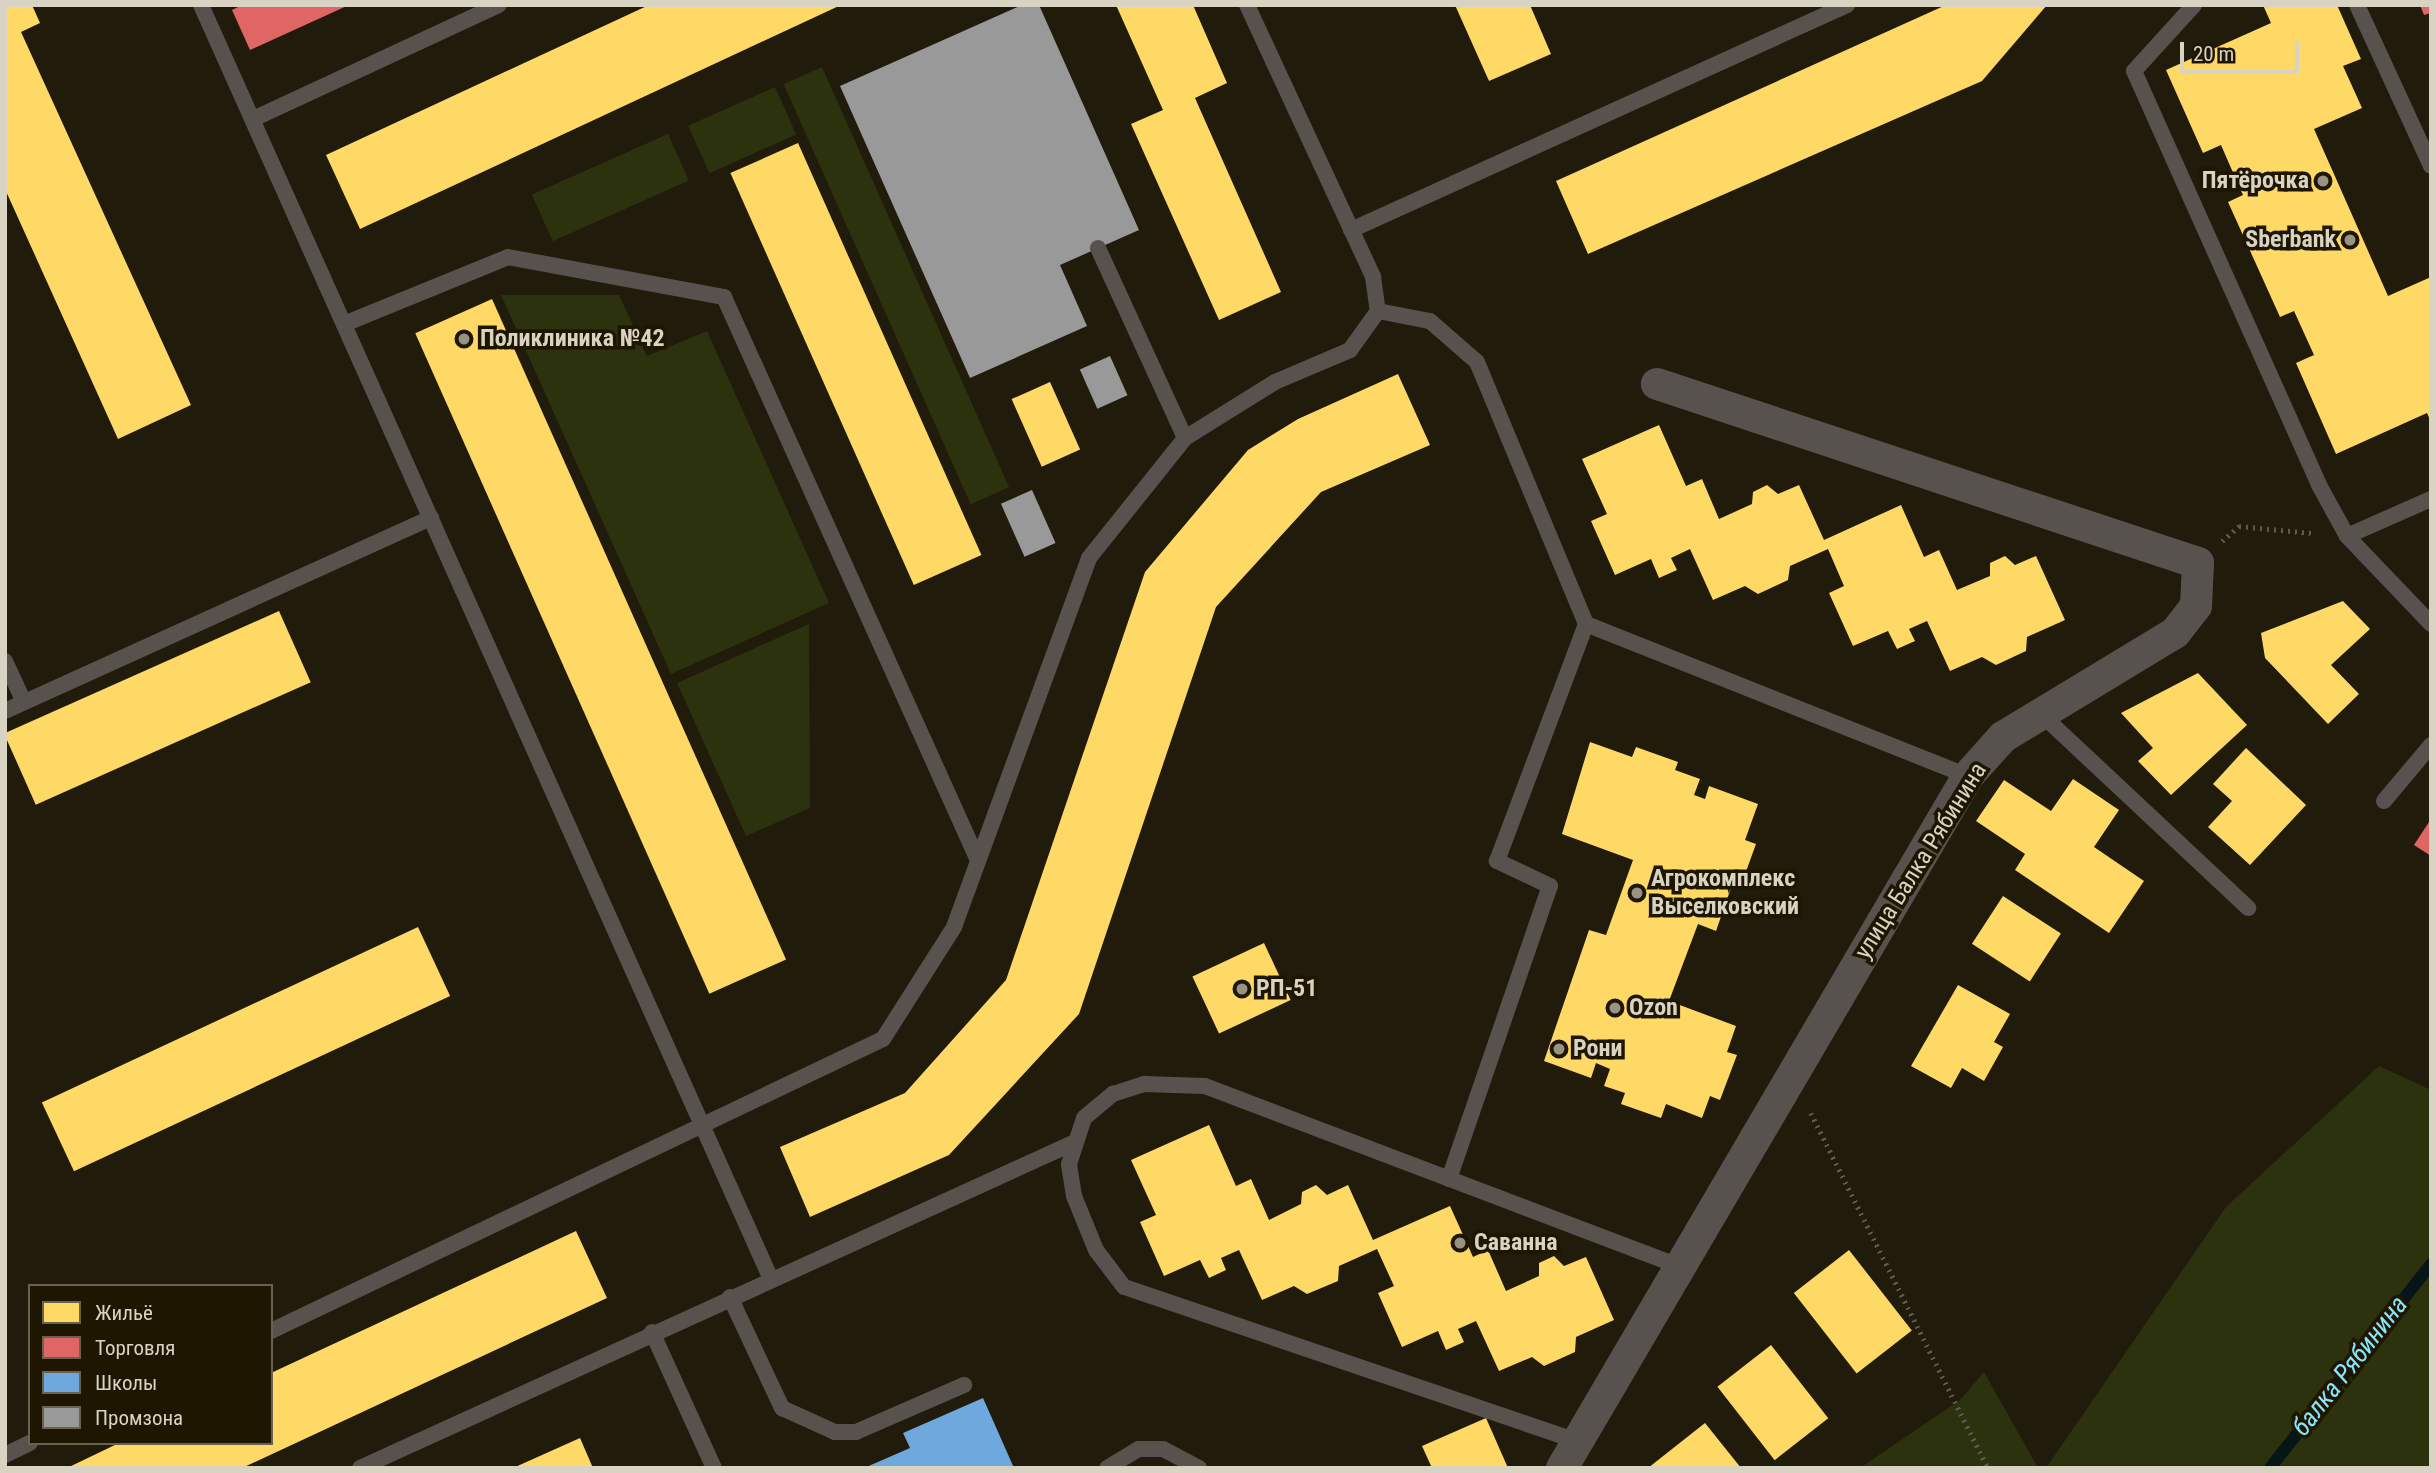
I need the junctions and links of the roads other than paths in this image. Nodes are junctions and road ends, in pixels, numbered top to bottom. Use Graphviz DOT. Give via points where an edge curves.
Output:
graph roads {
  1 [pos="201,5"];
  2 [pos="499,5"];
  3 [pos="1248,5"];
  4 [pos="1847,5"];
  5 [pos="2194,5"];
  6 [pos="2357,5"];
  7 [pos="253,119"];
  8 [pos="2431,166"];
  9 [pos="1352,230"];
  10 [pos="1098,248"];
  11 [pos="1378,311"];
  12 [pos="344,324"];
  13 [pos="1657,384"];
  14 [pos="1185,439"];
  15 [pos="2431,499"];
  16 [pos="431,518"];
  17 [pos="2347,536"];
  18 [pos="1586,624"];
  19 [pos="2431,624"];
  20 [pos="5,661"];
  21 [pos="24,702"];
  22 [pos="5,711"];
  23 [pos="2041,713"];
  24 [pos="2431,745"];
  25 [pos="1968,776"];
  26 [pos="2384,801"];
  27 [pos="977,858"];
  28 [pos="2248,908"];
  29 [pos="705,1129"];
  30 [pos="1073,1143"];
  31 [pos="1449,1179"];
  32 [pos="1676,1265"];
  33 [pos="771,1279"];
  34 [pos="730,1297"];
  35 [pos="273,1330"];
  36 [pos="652,1332"];
  37 [pos="964,1385"];
  38 [pos="28,1444"];
  39 [pos="1570,1454"];
  40 [pos="5,1455"];
  41 [pos="360,1468"];
  42 [pos="714,1468"];
  43 [pos="1107,1468"];
  44 [pos="1199,1468"];
  1 -- 7 [label="lane"];
  2 -- 7 [label="lane"];
  3 -- 9 [label="lane"];
  4 -- 9 [label="lane"];
  5 -- 17 [label="lane" via="2134,71"];
  6 -- 8 [label="lane"];
  7 -- 12 [label="lane"];
  9 -- 11 [label="lane" via="1373,277"];
  10 -- 14 [label="lane"];
  11 -- 14 [label="lane" via="1350,350 1275,382"];
  11 -- 18 [label="lane" via="1430,321 1477,362"];
  12 -- 16 [label="lane"];
  12 -- 27 [label="lane" via="508,257 724,297"];
  13 -- 23 [label="street, улица Балка Рябинина" via="2198,563 2196,607 2175,633"];
  14 -- 27 [label="lane" via="1089,558"];
  15 -- 17 [label="lane"];
  16 -- 21 [label="lane"];
  16 -- 29 [label="lane"];
  17 -- 19 [label="lane"];
  18 -- 25 [label="lane"];
  18 -- 31 [label="lane" via="1497,862 1550,886"];
  20 -- 21 [label="lane"];
  21 -- 22 [label="lane"];
  23 -- 25 [label="street, улица Балка Рябинина" via="2003,737"];
  23 -- 28 [label="lane"];
  24 -- 26 [label="lane"];
  25 -- 32 [label="street, улица Балка Рябинина"];
  27 -- 29 [label="lane" via="954,927 883,1039"];
  29 -- 33 [label="lane"];
  29 -- 35 [label="lane"];
  30 -- 31 [label="lane" via="1084,1118 1113,1094 1144,1084 1205,1086"];
  30 -- 33 [label="lane"];
  30 -- 39 [label="lane" via="1074,1196 1096,1250 1124,1287"];
  31 -- 32 [label="lane"];
  32 -- 39 [label="street, улица Балка Рябинина"];
  33 -- 34 [label="lane"];
  34 -- 36 [label="lane"];
  34 -- 37 [label="lane" via="782,1408 835,1432 856,1432"];
  36 -- 41 [label="lane"];
  36 -- 42 [label="lane"];
  38 -- 40 [label="lane"];
  43 -- 44 [label="lane" via="1139,1449 1163,1449"];
}
